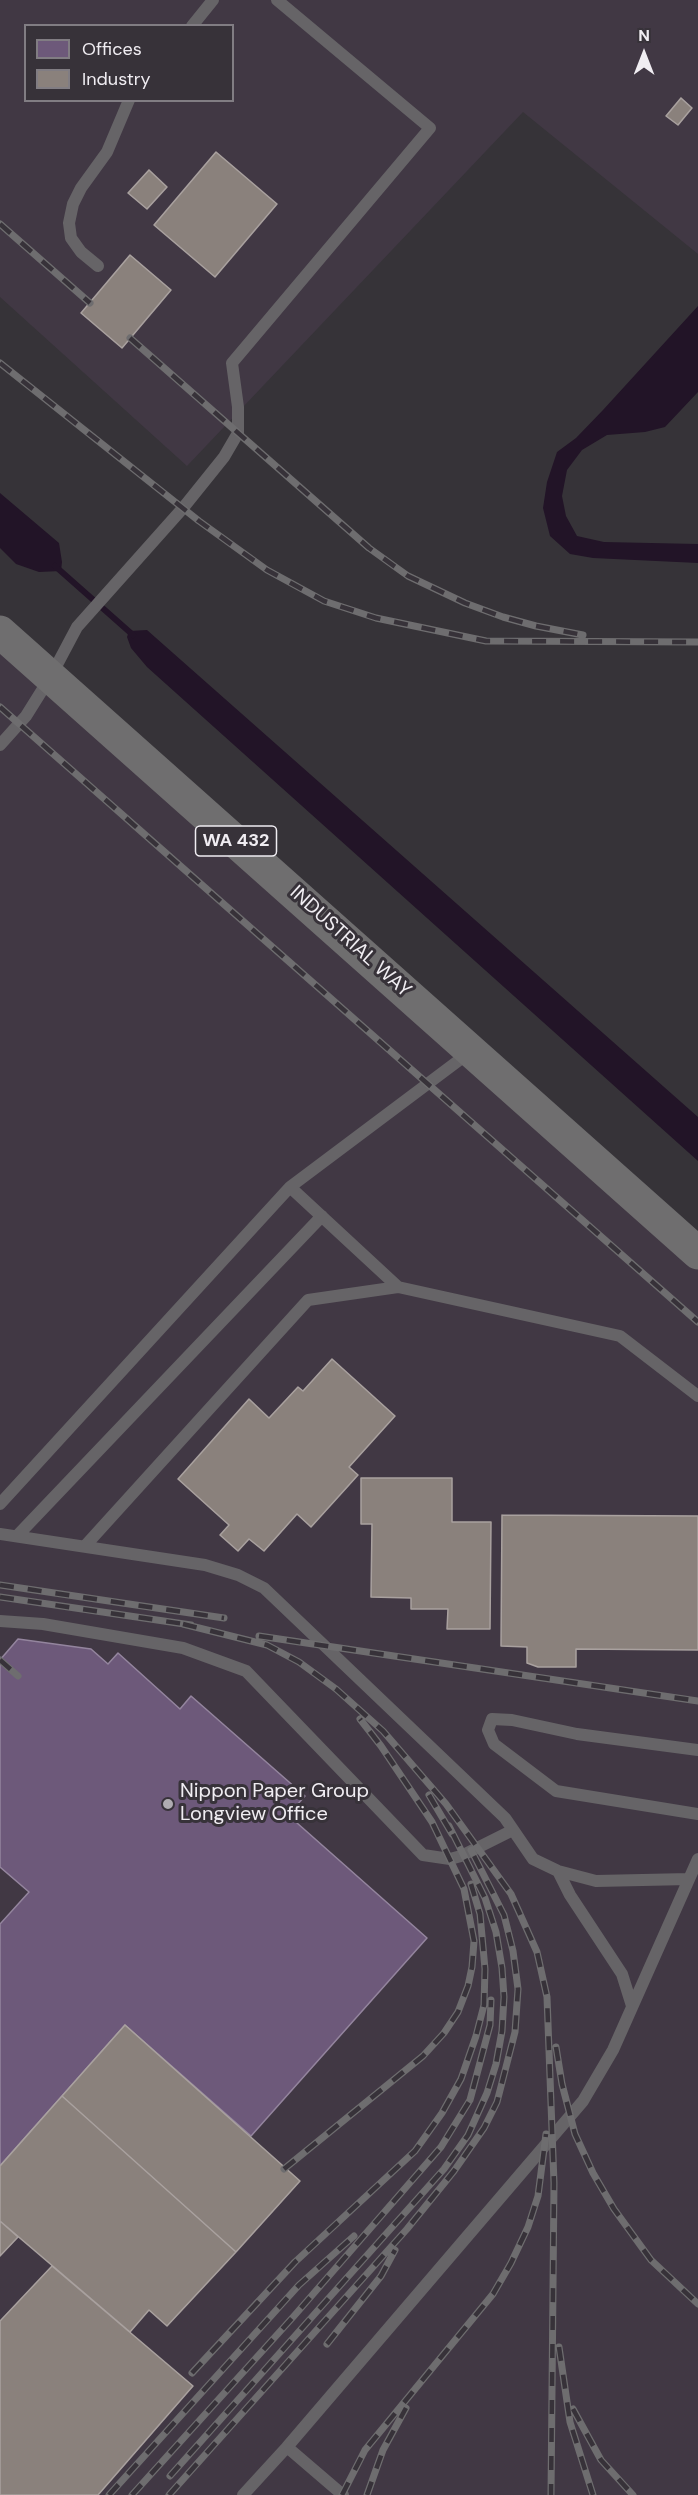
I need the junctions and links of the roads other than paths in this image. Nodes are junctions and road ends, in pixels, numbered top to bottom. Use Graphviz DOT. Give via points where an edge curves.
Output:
graph roads {
  1 [pos="213,0"];
  2 [pos="278,0"];
  3 [pos="194,24"];
  4 [pos="128,102"];
  5 [pos="98,266"];
  6 [pos="0,632"];
  7 [pos="51,676"];
  8 [pos="0,745"];
  9 [pos="472,1050"];
  10 [pos="290,1187"];
  11 [pos="322,1216"];
  12 [pos="698,1253"];
  13 [pos="398,1287"];
  14 [pos="698,1395"];
  15 [pos="0,1504"];
  16 [pos="0,1534"];
  17 [pos="17,1536"];
  18 [pos="85,1546"];
  19 [pos="0,1621"];
  20 [pos="698,1750"];
  21 [pos="698,1814"];
  22 [pos="513,1830"];
  23 [pos="698,1859"];
  24 [pos="558,1871"];
  25 [pos="689,1879"];
  26 [pos="632,2006"];
  27 [pos="287,2447"];
  28 [pos="243,2495"];
  29 [pos="343,2495"];
  1 -- 3 [label="lane"];
  2 -- 7 [label="lane" via="430,128 232,363 238,433 225,457 77,627"];
  4 -- 5 [label="lane" via="107,152 73,204 69,223 71,238"];
  6 -- 7 [label="main road, INDUSTRIAL WAY / WA 432"];
  7 -- 8 [label="lane" via="26,716"];
  7 -- 9 [label="main road, INDUSTRIAL WAY / WA 432"];
  9 -- 10 [label="lane"];
  9 -- 12 [label="main road, INDUSTRIAL WAY / WA 432"];
  10 -- 11 [label="lane"];
  10 -- 15 [label="lane"];
  11 -- 13 [label="lane"];
  11 -- 17 [label="lane"];
  13 -- 14 [label="lane" via="620,1336"];
  13 -- 18 [label="lane" via="308,1300"];
  16 -- 17 [label="lane"];
  17 -- 18 [label="lane"];
  18 -- 22 [label="lane" via="205,1565 264,1588 505,1818"];
  19 -- 22 [label="lane" via="43,1624 183,1648 246,1671 423,1855 461,1857"];
  20 -- 21 [label="lane" via="577,1734 512,1720 492,1719 488,1730 494,1744 556,1791"];
  22 -- 24 [label="lane" via="533,1859"];
  23 -- 25 [label="lane"];
  24 -- 25 [label="lane" via="596,1881"];
  24 -- 26 [label="lane" via="622,1974"];
  25 -- 26 [label="lane"];
  26 -- 27 [label="lane" via="613,2050 583,2101"];
  27 -- 28 [label="lane"];
  27 -- 29 [label="lane"];
}
